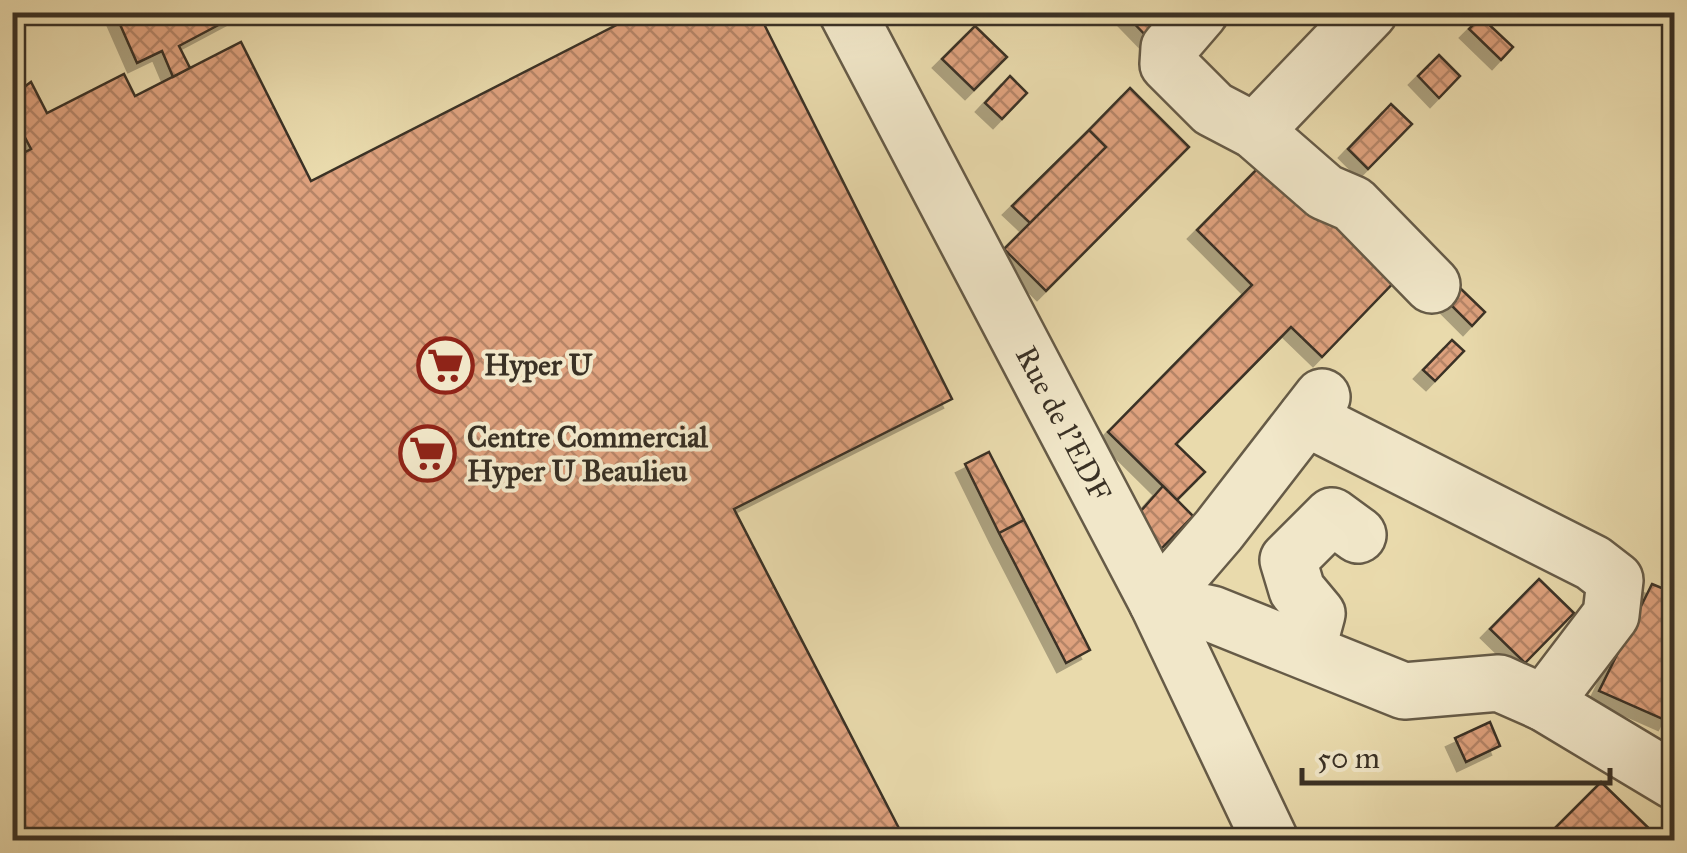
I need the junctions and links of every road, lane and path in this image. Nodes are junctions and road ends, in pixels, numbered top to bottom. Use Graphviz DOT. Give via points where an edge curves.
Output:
graph roads {
  1 [pos="847,12"];
  2 [pos="1200,12"];
  3 [pos="1369,12"];
  4 [pos="1255,131"];
  5 [pos="1432,285"];
  6 [pos="1358,534"];
  7 [pos="1157,602"];
  8 [pos="1285,642"];
  9 [pos="1544,703"];
  10 [pos="1674,781"];
  11 [pos="1270,840"];
  1 -- 7 [label="street, Rue de l'EDF"];
  2 -- 4 [label="street" via="1169,48 1168,64 1213,109"];
  3 -- 4 [label="street"];
  4 -- 5 [label="street" via="1325,192 1353,204"];
  6 -- 8 [label="street" via="1332,516 1288,560 1297,590 1316,614"];
  7 -- 8 [label="street"];
  7 -- 9 [label="street" via="1314,408 1382,454 1616,580 1610,615"];
  7 -- 11 [label="street, Rue de l'EDF"];
  8 -- 9 [label="street" via="1404,690 1498,682"];
  9 -- 10 [label="street"];
}
